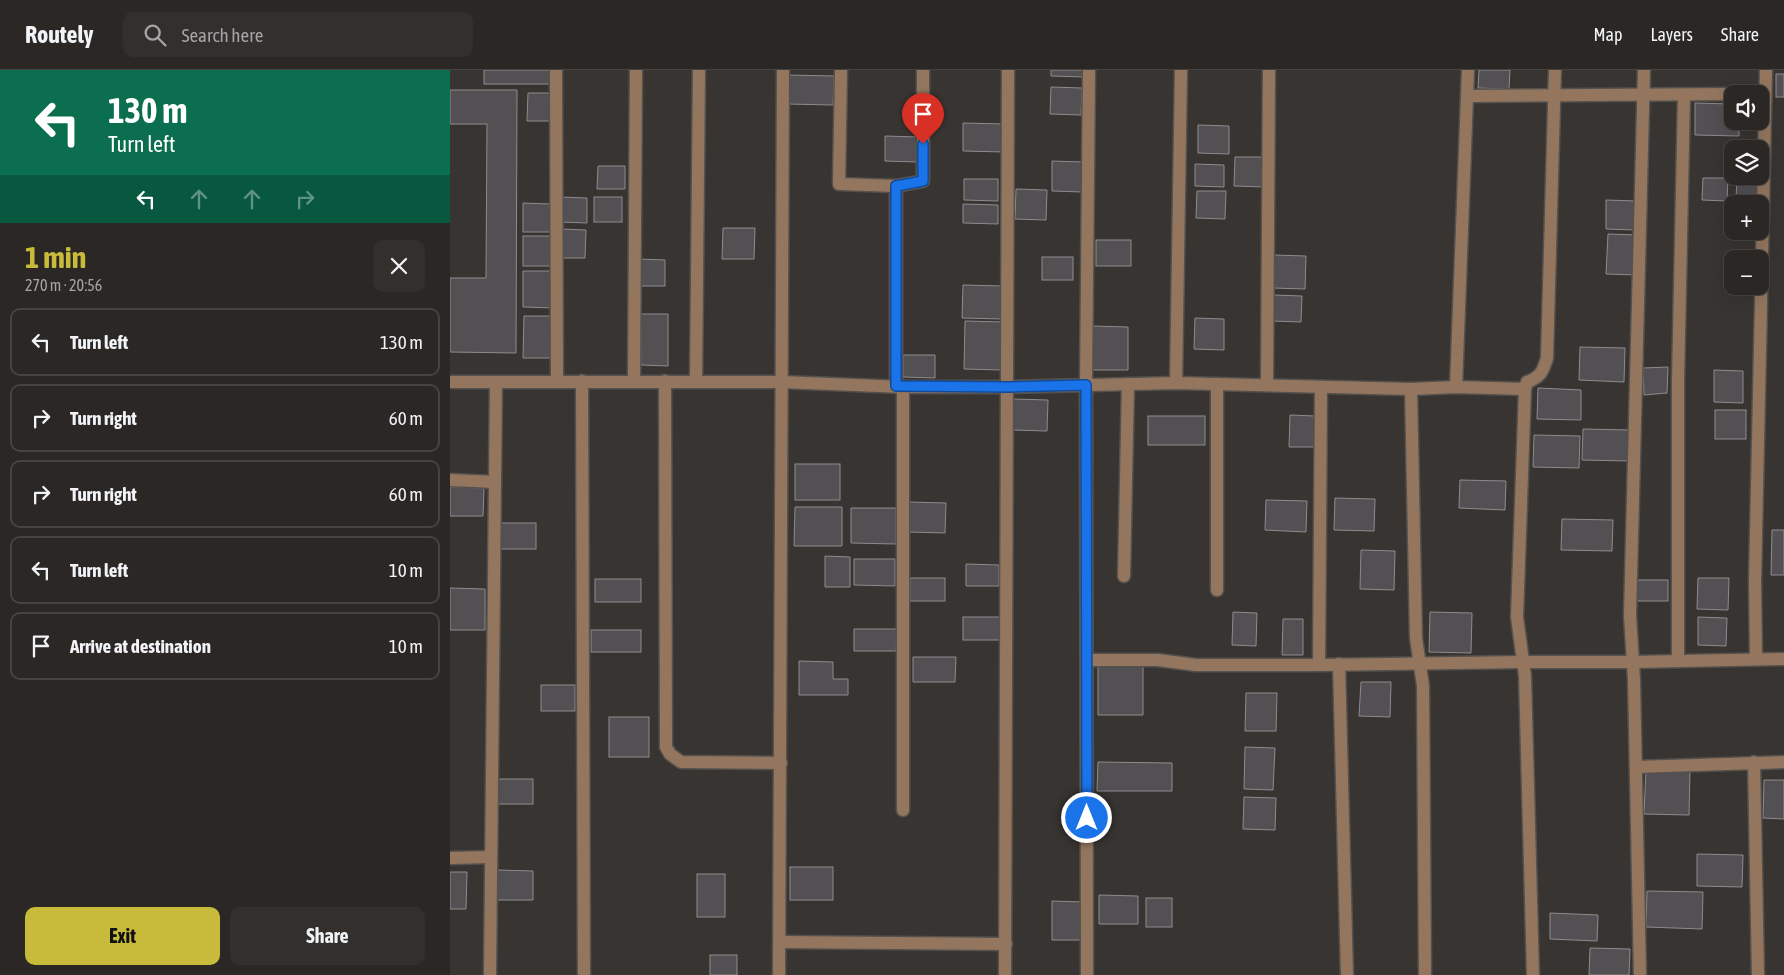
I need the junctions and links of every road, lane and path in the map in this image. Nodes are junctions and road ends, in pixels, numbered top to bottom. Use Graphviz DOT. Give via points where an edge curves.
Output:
graph roads {
  1 [pos="556,70"];
  2 [pos="636,70"];
  3 [pos="699,70"];
  4 [pos="783,70"];
  5 [pos="841,70"];
  6 [pos="922,70"];
  7 [pos="1008,70"];
  8 [pos="1089,70"];
  9 [pos="1181,70"];
  10 [pos="1269,70"];
  11 [pos="1468,70"];
  12 [pos="1555,70"];
  13 [pos="1644,70"];
  14 [pos="1766,70"];
  15 [pos="1764,85"];
  16 [pos="1724,94"];
  17 [pos="1554,95"];
  18 [pos="1684,95"];
  19 [pos="1467,96"];
  20 [pos="1644,96"];
  21 [pos="1762,130"];
  22 [pos="896,186"];
  23 [pos="557,381"];
  24 [pos="582,381"];
  25 [pos="634,381"];
  26 [pos="665,381"];
  27 [pos="450,382"];
  28 [pos="496,382"];
  29 [pos="696,382"];
  30 [pos="782,382"];
  31 [pos="1176,383"];
  32 [pos="1128,384"];
  33 [pos="1218,384"];
  34 [pos="1267,384"];
  35 [pos="1086,385"];
  36 [pos="900,387"];
  37 [pos="1008,387"];
  38 [pos="1321,387"];
  39 [pos="1456,387"];
  40 [pos="1411,389"];
  41 [pos="1525,389"];
  42 [pos="450,480"];
  43 [pos="495,482"];
  44 [pos="1124,576"];
  45 [pos="1217,590"];
  46 [pos="1756,659"];
  47 [pos="1784,659"];
  48 [pos="1087,660"];
  49 [pos="1678,661"];
  50 [pos="1523,662"];
  51 [pos="1633,662"];
  52 [pos="1339,664"];
  53 [pos="1420,664"];
  54 [pos="1319,666"];
  55 [pos="1754,762"];
  56 [pos="1784,762"];
  57 [pos="781,763"];
  58 [pos="1636,767"];
  59 [pos="903,810"];
  60 [pos="492,857"];
  61 [pos="450,858"];
  62 [pos="780,942"];
  63 [pos="1006,944"];
  64 [pos="490,975"];
  65 [pos="584,975"];
  66 [pos="780,975"];
  67 [pos="1005,975"];
  68 [pos="1087,975"];
  69 [pos="1347,975"];
  70 [pos="1425,975"];
  71 [pos="1533,975"];
  72 [pos="1640,975"];
  73 [pos="1758,975"];
  1 -- 23 [label="street"];
  2 -- 25 [label="street"];
  3 -- 29 [label="street"];
  4 -- 30 [label="street"];
  5 -- 22 [label="street" via="839,184"];
  6 -- 22 [label="street" via="923,181"];
  7 -- 37 [label="street"];
  8 -- 35 [label="street"];
  9 -- 31 [label="street"];
  10 -- 34 [label="street"];
  11 -- 19 [label="street"];
  12 -- 17 [label="street"];
  13 -- 20 [label="street"];
  14 -- 15 [label="street"];
  16 -- 18 [label="street"];
  17 -- 19 [label="street"];
  17 -- 20 [label="street"];
  17 -- 41 [label="street" via="1547,358 1543,371 1527,382"];
  18 -- 20 [label="street"];
  18 -- 49 [label="street" via="1678,382"];
  19 -- 39 [label="street"];
  20 -- 51 [label="street" via="1630,615"];
  21 -- 46 [label="street"];
  22 -- 36 [label="street"];
  23 -- 24 [label="street"];
  23 -- 28 [label="street"];
  24 -- 25 [label="street"];
  24 -- 65 [label="street"];
  25 -- 26 [label="street"];
  26 -- 29 [label="street"];
  26 -- 57 [label="street" via="666,747 681,762"];
  27 -- 28 [label="street"];
  28 -- 43 [label="street"];
  29 -- 30 [label="street"];
  30 -- 36 [label="street"];
  30 -- 57 [label="street"];
  31 -- 32 [label="street"];
  31 -- 33 [label="street"];
  32 -- 35 [label="street"];
  32 -- 44 [label="street"];
  33 -- 34 [label="street"];
  33 -- 45 [label="street"];
  34 -- 38 [label="street"];
  35 -- 37 [label="street"];
  35 -- 48 [label="street"];
  36 -- 37 [label="street"];
  36 -- 59 [label="street"];
  37 -- 63 [label="street"];
  38 -- 40 [label="street"];
  38 -- 54 [label="street"];
  39 -- 40 [label="street"];
  39 -- 41 [label="street"];
  40 -- 53 [label="street" via="1416,638"];
  41 -- 50 [label="street" via="1517,617"];
  42 -- 43 [label="street"];
  43 -- 60 [label="street"];
  46 -- 47 [label="street"];
  46 -- 49 [label="street"];
  48 -- 54 [label="street"];
  48 -- 68 [label="street"];
  49 -- 51 [label="street"];
  50 -- 51 [label="street"];
  50 -- 53 [label="street"];
  50 -- 71 [label="street"];
  51 -- 58 [label="street"];
  52 -- 53 [label="street"];
  52 -- 54 [label="street"];
  52 -- 69 [label="street"];
  53 -- 70 [label="street" via="1423,686"];
  55 -- 56 [label="street"];
  55 -- 58 [label="street"];
  55 -- 73 [label="street"];
  57 -- 62 [label="street"];
  58 -- 72 [label="street"];
  60 -- 61 [label="street"];
  60 -- 64 [label="street"];
  62 -- 63 [label="street"];
  62 -- 66 [label="street"];
  63 -- 67 [label="street"];
}
